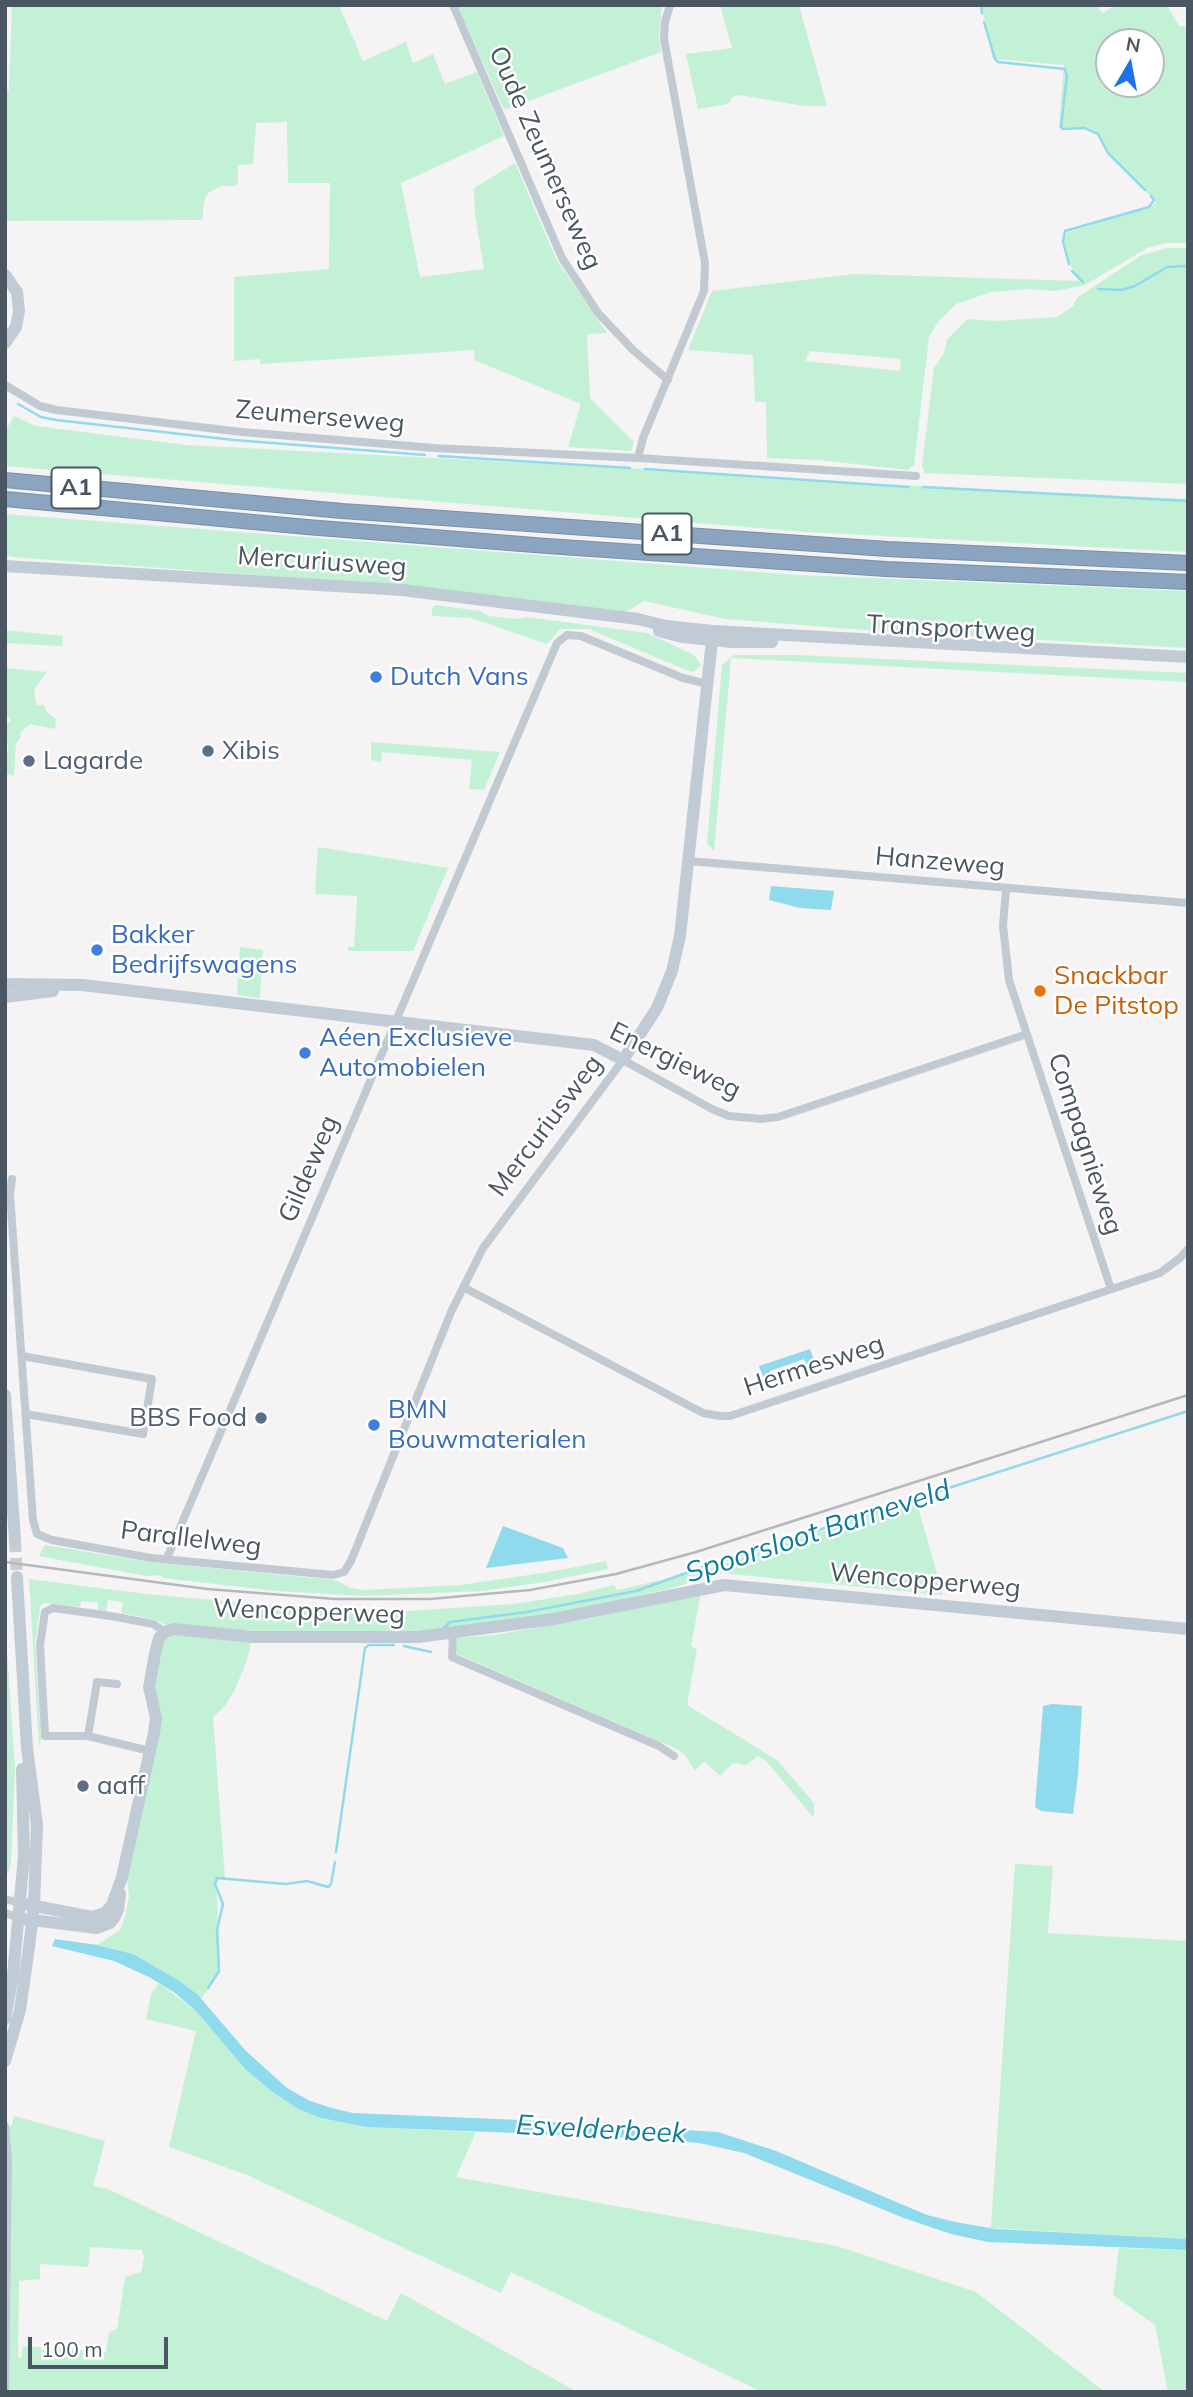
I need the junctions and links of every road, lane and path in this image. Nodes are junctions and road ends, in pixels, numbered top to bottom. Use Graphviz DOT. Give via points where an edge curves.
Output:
graph roads {
  1 [pos="453,5"];
  2 [pos="670,5"];
  3 [pos="5,275"];
  4 [pos="5,343"];
  5 [pos="668,380"];
  6 [pos="5,385"];
  7 [pos="638,458"];
  8 [pos="916,476"];
  9 [pos="5,480"];
  10 [pos="5,499"];
  11 [pos="1188,563"];
  12 [pos="9,564"];
  13 [pos="1188,582"];
  14 [pos="713,636"];
  15 [pos="1188,657"];
  16 [pos="1188,663"];
  17 [pos="708,684"];
  18 [pos="689,861"];
  19 [pos="1006,888"];
  20 [pos="1188,903"];
  21 [pos="5,984"];
  22 [pos="125,990"];
  23 [pos="5,997"];
  24 [pos="394,1022"];
  25 [pos="1027,1034"];
  26 [pos="623,1060"];
  27 [pos="12,1179"];
  28 [pos="1188,1249"];
  29 [pos="463,1287"];
  30 [pos="1111,1289"];
  31 [pos="22,1356"];
  32 [pos="5,1395"];
  33 [pos="26,1414"];
  34 [pos="5,1485"];
  35 [pos="167,1558"];
  36 [pos="341,1573"];
  37 [pos="1188,1629"];
  38 [pos="165,1632"];
  39 [pos="453,1634"];
  40 [pos="117,1684"];
  41 [pos="88,1736"];
  42 [pos="150,1751"];
  43 [pos="674,1756"];
  44 [pos="122,1877"];
  45 [pos="5,1899"];
  46 [pos="20,1903"];
  47 [pos="34,1906"];
  48 [pos="5,1913"];
  49 [pos="19,1917"];
  50 [pos="32,1920"];
  51 [pos="5,2019"];
  52 [pos="5,2060"];
  53 [pos="5,2126"];
  54 [pos="5,2392"];
  1 -- 5 [label="street, Oude Zeumerseweg" via="562,258 598,313"];
  2 -- 5 [label="street" via="664,39 705,263 704,291"];
  3 -- 4 [label="street" via="16,292 19,311 16,327"];
  5 -- 7 [label="street"];
  6 -- 7 [label="street, Zeumerseweg" via="40,406 242,432"];
  7 -- 8 [label="street, Zeumerseweg"];
  9 -- 11 [label="highway, A1" via="481,521 887,549"];
  10 -- 13 [label="highway, A1" via="547,546 886,569"];
  12 -- 14 [label="street, Mercuriusweg" via="402,590 622,618 667,634"];
  14 -- 15 [label="street, Transportweg"];
  14 -- 16 [label="street, Transportweg" via="746,643"];
  14 -- 17 [label="street, Mercuriusweg"];
  17 -- 18 [label="street, Mercuriusweg"];
  17 -- 24 [label="street, Gildeweg" via="682,678 581,636 567,635 557,643"];
  18 -- 19 [label="street, Hanzeweg"];
  18 -- 26 [label="street, Mercuriusweg" via="672,971 657,1009"];
  19 -- 20 [label="street, Hanzeweg"];
  19 -- 25 [label="street, Compagnieweg" via="1005,958"];
  21 -- 22 [label="street, Energieweg"];
  22 -- 23 [label="street, Energieweg" via="56,990"];
  22 -- 24 [label="street, Energieweg"];
  24 -- 26 [label="street, Energieweg" via="594,1045"];
  24 -- 35 [label="street, Gildeweg"];
  25 -- 26 [label="street, Energieweg" via="761,1119 712,1109"];
  25 -- 30 [label="street, Compagnieweg"];
  26 -- 29 [label="street, Mercuriusweg" via="483,1248"];
  27 -- 31 [label="street"];
  28 -- 30 [label="street, Hermesweg" via="1160,1273"];
  29 -- 30 [label="street, Hermesweg" via="703,1413 720,1416"];
  29 -- 36 [label="street, Mercuriusweg" via="351,1561"];
  31 -- 33 [label="street"];
  31 -- 33 [label="street" via="152,1379 143,1434"];
  32 -- 34 [label="street" via="12,1539"];
  33 -- 35 [label="street, Parallelweg" via="37,1534"];
  35 -- 36 [label="street, Parallelweg" via="323,1575"];
  37 -- 39 [label="street, Wencopperweg" via="724,1585"];
  38 -- 39 [label="street, Wencopperweg" via="337,1638"];
  38 -- 41 [label="street, Wencopperweg" via="153,1624 111,1616 45,1612 40,1645 44,1733 49,1737"];
  38 -- 42 [label="street" via="159,1638 149,1681 156,1718"];
  39 -- 43 [label="street" via="452,1657"];
  40 -- 41 [label="street" via="97,1682"];
  41 -- 42 [label="street"];
  42 -- 44 [label="street"];
  44 -- 47 [label="street" via="111,1905 99,1916"];
  44 -- 50 [label="street" via="118,1910 103,1926"];
  45 -- 46 [label="street"];
  46 -- 47 [label="street"];
  46 -- 47 [label="street" via="23,1783 14,1577 37,1825"];
  46 -- 49 [label="street"];
  47 -- 50 [label="street"];
  48 -- 49 [label="street"];
  49 -- 50 [label="street"];
  49 -- 51 [label="street"];
  50 -- 52 [label="street" via="20,2010"];
  53 -- 54 [label="street"];
}
